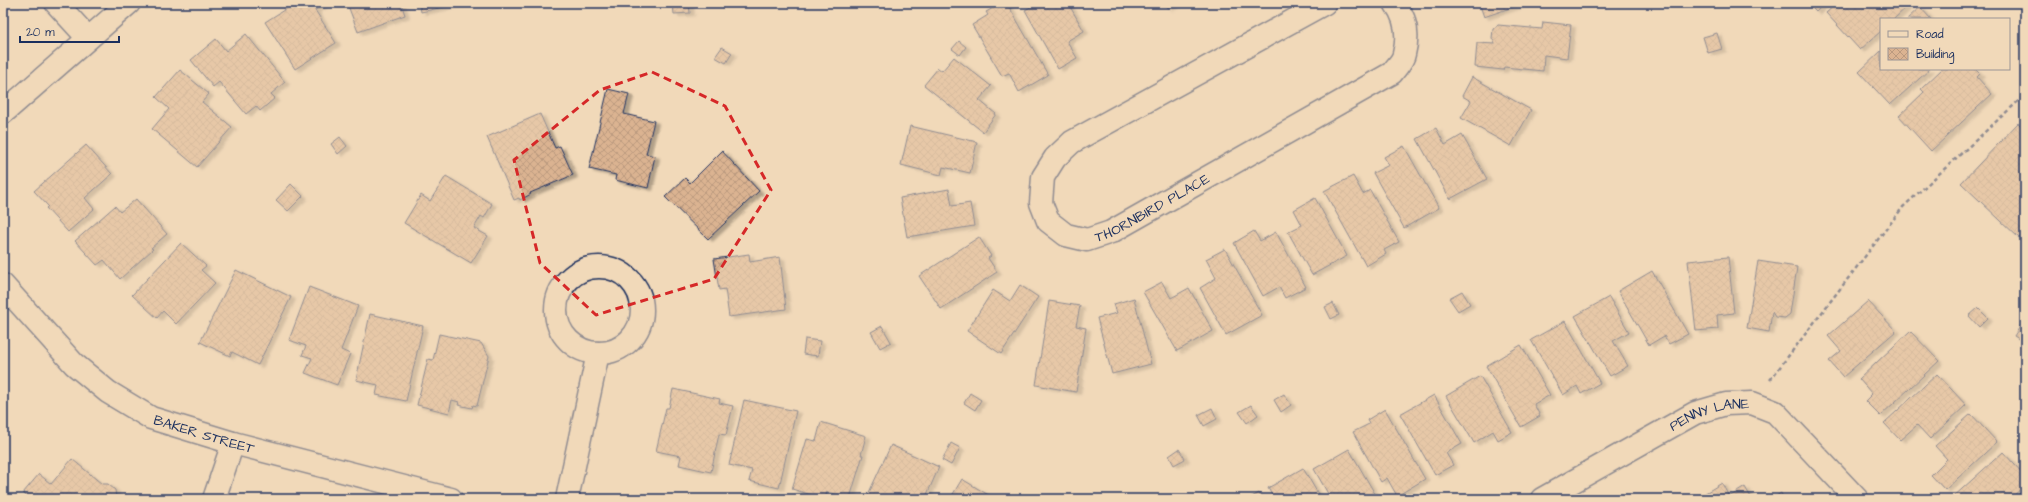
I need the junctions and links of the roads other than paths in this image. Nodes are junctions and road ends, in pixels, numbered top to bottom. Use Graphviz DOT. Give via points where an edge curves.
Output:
graph roads {
  1 [pos="56,3"];
  2 [pos="129,3"];
  3 [pos="1325,3"];
  4 [pos="1395,3"];
  5 [pos="88,38"];
  6 [pos="3,114"];
  7 [pos="3,285"];
  8 [pos="598,353"];
  9 [pos="234,443"];
  10 [pos="214,499"];
  11 [pos="451,499"];
  12 [pos="567,499"];
  13 [pos="1542,499"];
  14 [pos="1857,499"];
  1 -- 5 [label="street"];
  2 -- 5 [label="street"];
  3 -- 4 [label="street, THORNBIRD PLACE" via="1072,142 1055,158 1043,177 1041,203 1048,221 1066,235 1087,240 1111,232 1392,73 1404,56 1406,32 1404,15"];
  5 -- 6 [label="street"];
  7 -- 9 [label="street, BAKER STREET" via="74,364 108,392 151,418"];
  8 -- 12 [label="street"];
  9 -- 10 [label="street"];
  9 -- 11 [label="street, BAKER STREET"];
  13 -- 14 [label="street, PENNY LANE" via="1695,413 1726,404 1752,403 1775,412"];
}
